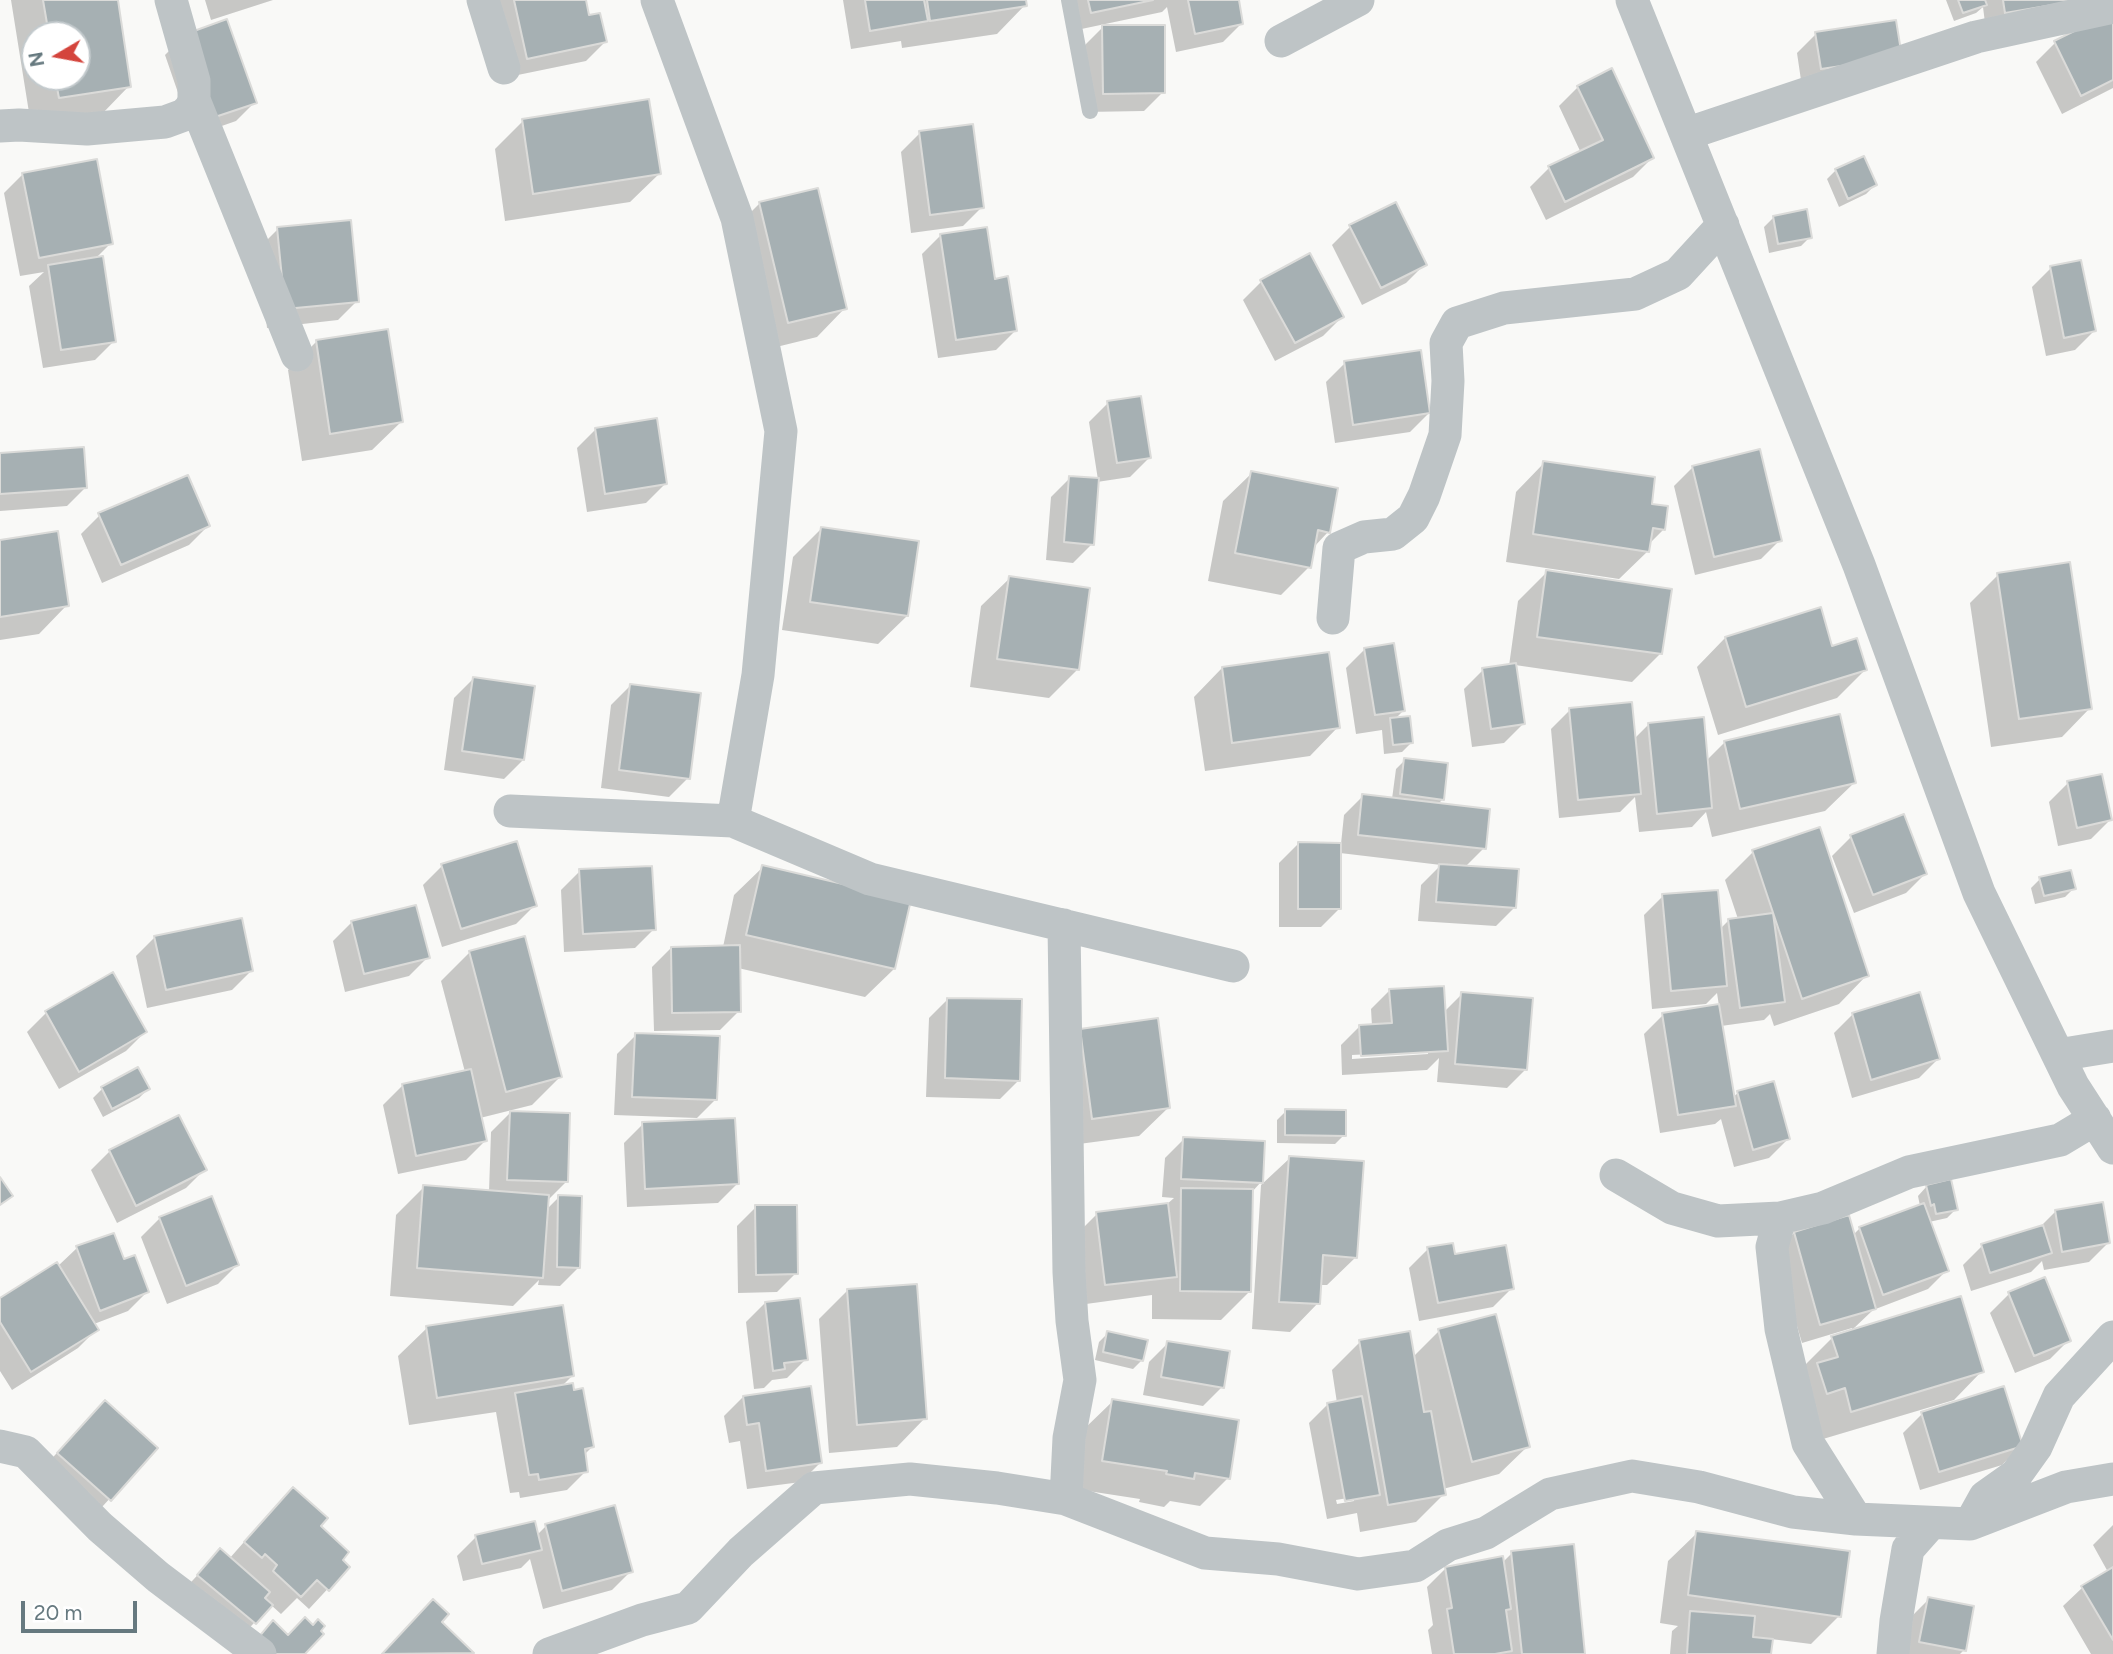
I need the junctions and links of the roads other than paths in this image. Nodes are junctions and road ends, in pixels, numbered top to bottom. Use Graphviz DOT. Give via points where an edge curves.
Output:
graph roads {
  1 [pos="171,0"];
  2 [pos="483,0"];
  3 [pos="657,0"];
  4 [pos="1069,0"];
  5 [pos="1358,0"];
  6 [pos="1632,0"];
  7 [pos="2113,7"];
  8 [pos="1281,41"];
  9 [pos="504,68"];
  10 [pos="194,100"];
  11 [pos="1090,111"];
  12 [pos="0,126"];
  13 [pos="1686,134"];
  14 [pos="1723,225"];
  15 [pos="297,355"];
  16 [pos="1333,618"];
  17 [pos="510,811"];
  18 [pos="733,821"];
  19 [pos="1064,925"];
  20 [pos="1233,966"];
  21 [pos="2113,1046"];
  22 [pos="2058,1055"];
  23 [pos="2095,1119"];
  24 [pos="2113,1147"];
  25 [pos="1616,1175"];
  26 [pos="1780,1218"];
  27 [pos="2113,1338"];
  28 [pos="0,1446"];
  29 [pos="2113,1479"];
  30 [pos="1066,1499"];
  31 [pos="1856,1519"];
  32 [pos="1931,1522"];
  33 [pos="1970,1524"];
  34 [pos="260,1654"];
  35 [pos="549,1654"];
  36 [pos="1894,1654"];
  1 -- 10 [label="street" via="194,81"];
  2 -- 9 [label="street"];
  3 -- 18 [label="street" via="737,218 781,431 758,676"];
  4 -- 11 [label="lane"];
  5 -- 8 [label="street"];
  6 -- 13 [label="street"];
  7 -- 13 [label="street" via="1976,37"];
  10 -- 12 [label="street" via="184,115 165,122 87,129"];
  10 -- 15 [label="street"];
  13 -- 14 [label="street"];
  14 -- 16 [label="street" via="1678,274 1635,294 1504,308 1457,323 1446,344 1445,435 1424,496 1413,518 1393,534 1364,537 1339,548"];
  14 -- 22 [label="street" via="1859,565 1979,892"];
  17 -- 18 [label="street"];
  18 -- 19 [label="street" via="870,879"];
  19 -- 20 [label="street"];
  19 -- 30 [label="street" via="1069,1272 1080,1380 1069,1438"];
  21 -- 22 [label="street"];
  22 -- 23 [label="street"];
  23 -- 24 [label="street"];
  23 -- 26 [label="street" via="2060,1140 1909,1172 1823,1208"];
  25 -- 26 [label="street" via="1672,1208 1718,1221"];
  26 -- 31 [label="street" via="1772,1247 1781,1329 1808,1443"];
  27 -- 33 [label="street" via="2059,1396 2036,1447 2016,1475 1985,1497"];
  28 -- 34 [label="street" via="26,1452 100,1527"];
  29 -- 33 [label="street" via="2066,1487"];
  30 -- 31 [label="street" via="1205,1553 1278,1559 1358,1574 1415,1566 1550,1494 1632,1476 1699,1487 1793,1512"];
  30 -- 35 [label="street" via="910,1479 814,1488 741,1552 688,1608"];
  31 -- 32 [label="street"];
  32 -- 33 [label="street"];
  32 -- 36 [label="street" via="1908,1549"];
}
